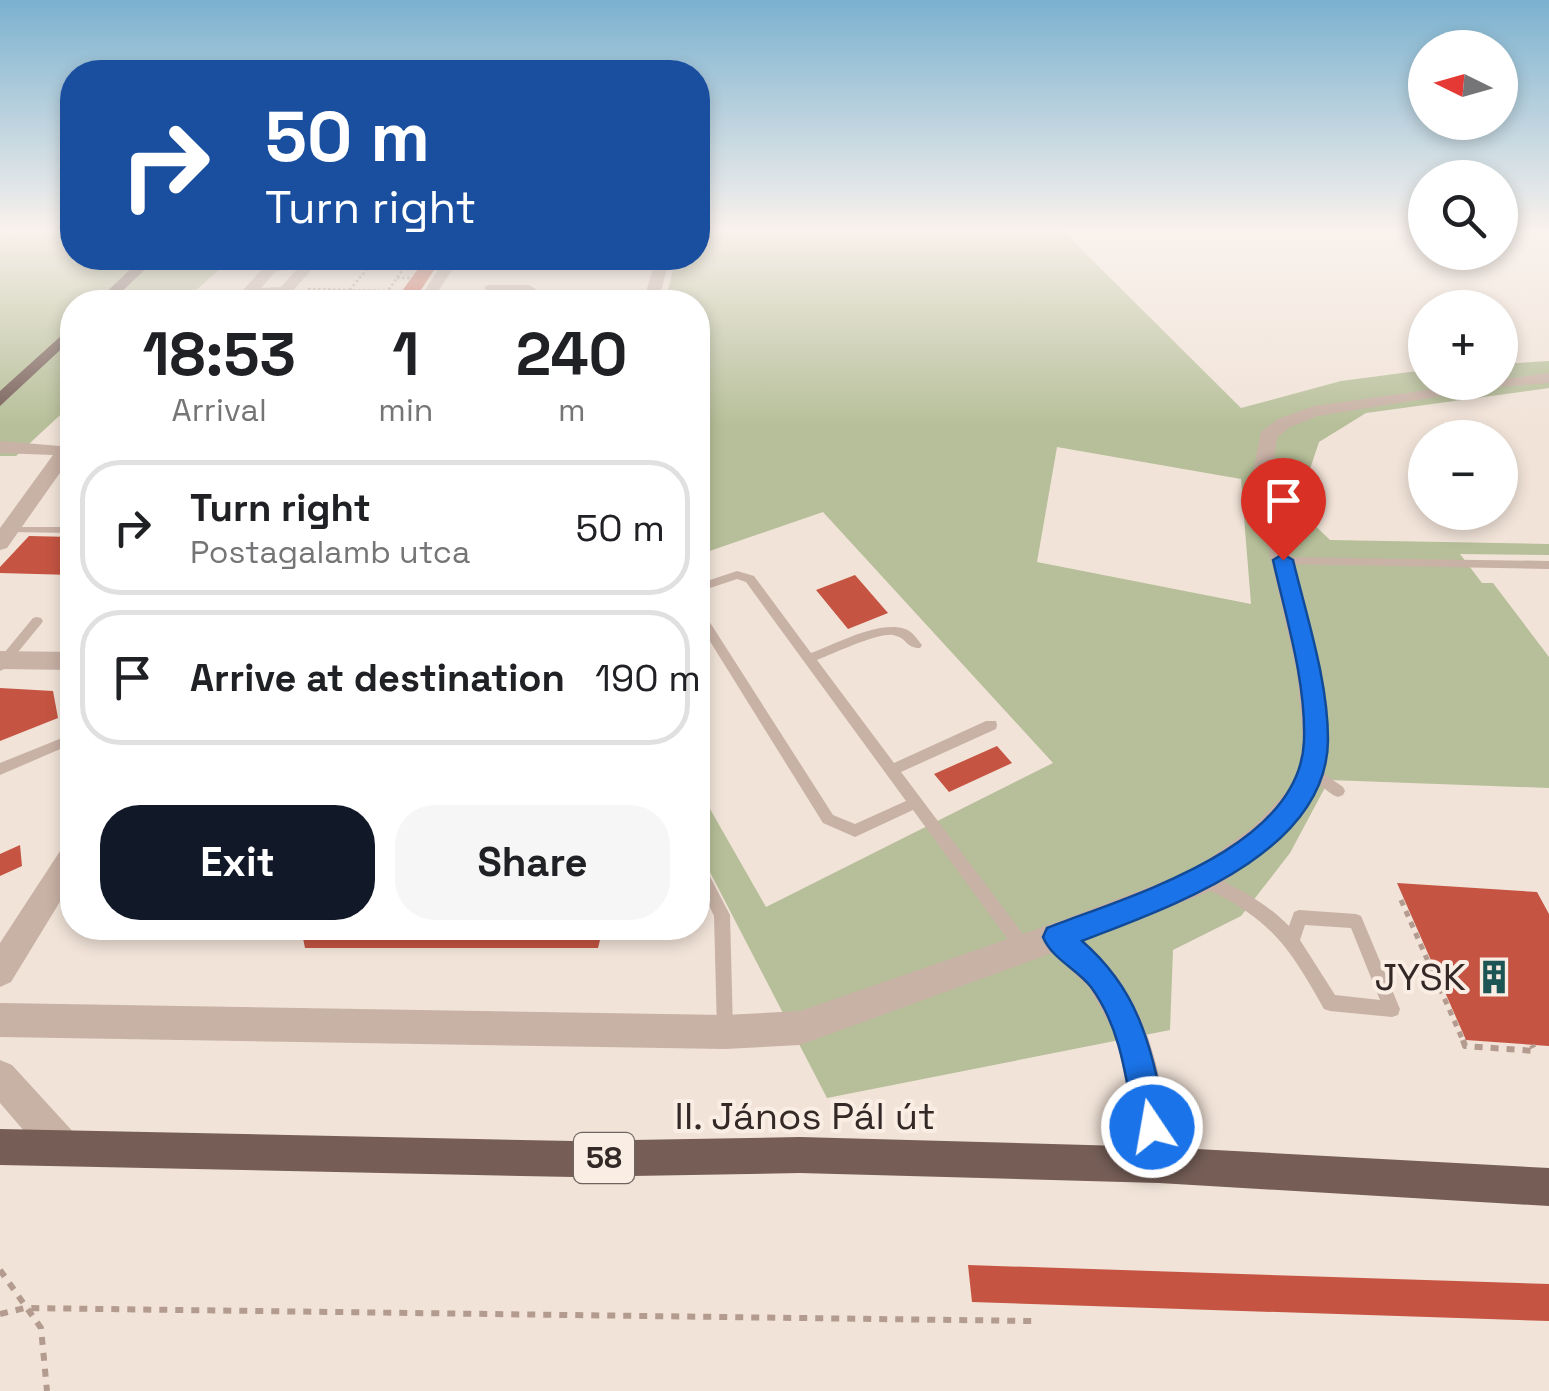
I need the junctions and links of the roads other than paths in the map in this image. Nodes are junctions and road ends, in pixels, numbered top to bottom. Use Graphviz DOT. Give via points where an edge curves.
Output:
graph roads {
  1 [pos="60,344"];
  2 [pos="1549,378"];
  3 [pos="1518,380"];
  4 [pos="1408,396"];
  5 [pos="0,402"];
  6 [pos="4,449"];
  7 [pos="60,450"];
  8 [pos="60,462"];
  9 [pos="60,531"];
  10 [pos="6,536"];
  11 [pos="1283,560"];
  12 [pos="1549,565"];
  13 [pos="710,584"];
  14 [pos="36,621"];
  15 [pos="710,631"];
  16 [pos="916,645"];
  17 [pos="810,658"];
  18 [pos="60,661"];
  19 [pos="2,662"];
  20 [pos="991,725"];
  21 [pos="60,745"];
  22 [pos="0,769"];
  23 [pos="893,770"];
  24 [pos="1311,771"];
  25 [pos="1338,791"];
  26 [pos="918,802"];
  27 [pos="60,876"];
  28 [pos="1204,880"];
  29 [pos="710,892"];
  30 [pos="1057,937"];
  31 [pos="1294,939"];
  32 [pos="1024,949"];
  33 [pos="0,971"];
  34 [pos="0,1020"];
  35 [pos="724,1032"];
  36 [pos="0,1076"];
  37 [pos="0,1148"];
  38 [pos="63,1148"];
  39 [pos="1159,1165"];
  40 [pos="1549,1187"];
  1 -- 5 [label="main road"];
  2 -- 3 [label="street"];
  4 -- 11 [label="street" via="1314,411 1268,436 1262,477"];
  6 -- 7 [label="street"];
  8 -- 10 [label="street"];
  9 -- 10 [label="lane"];
  11 -- 12 [label="lane"];
  11 -- 24 [label="street" via="1308,672 1316,740"];
  13 -- 17 [label="lane" via="736,575 750,578"];
  14 -- 19 [label="lane"];
  15 -- 26 [label="lane" via="828,818 855,831"];
  16 -- 17 [label="lane" via="905,633 885,630"];
  17 -- 23 [label="lane"];
  18 -- 19 [label="street"];
  20 -- 23 [label="lane"];
  21 -- 22 [label="lane"];
  23 -- 26 [label="lane"];
  24 -- 25 [label="lane"];
  24 -- 28 [label="street" via="1297,799 1263,836"];
  26 -- 32 [label="lane"];
  27 -- 33 [label="street"];
  28 -- 30 [label="street"];
  28 -- 31 [label="lane" via="1252,901"];
  29 -- 35 [label="lane" via="722,915"];
  30 -- 32 [label="street"];
  30 -- 39 [label="street" via="1100,976 1132,1032"];
  31 -- 31 [label="lane" via="1330,1003 1392,1009 1356,921 1298,917"];
  32 -- 35 [label="street" via="800,1028"];
  34 -- 35 [label="street"];
  36 -- 38 [label="street"];
  37 -- 38 [label="main road, II. János Pál út / 58"];
  38 -- 39 [label="main road, II. János Pál út / 58"];
  39 -- 40 [label="main road, II. János Pál út / 58"];
}
